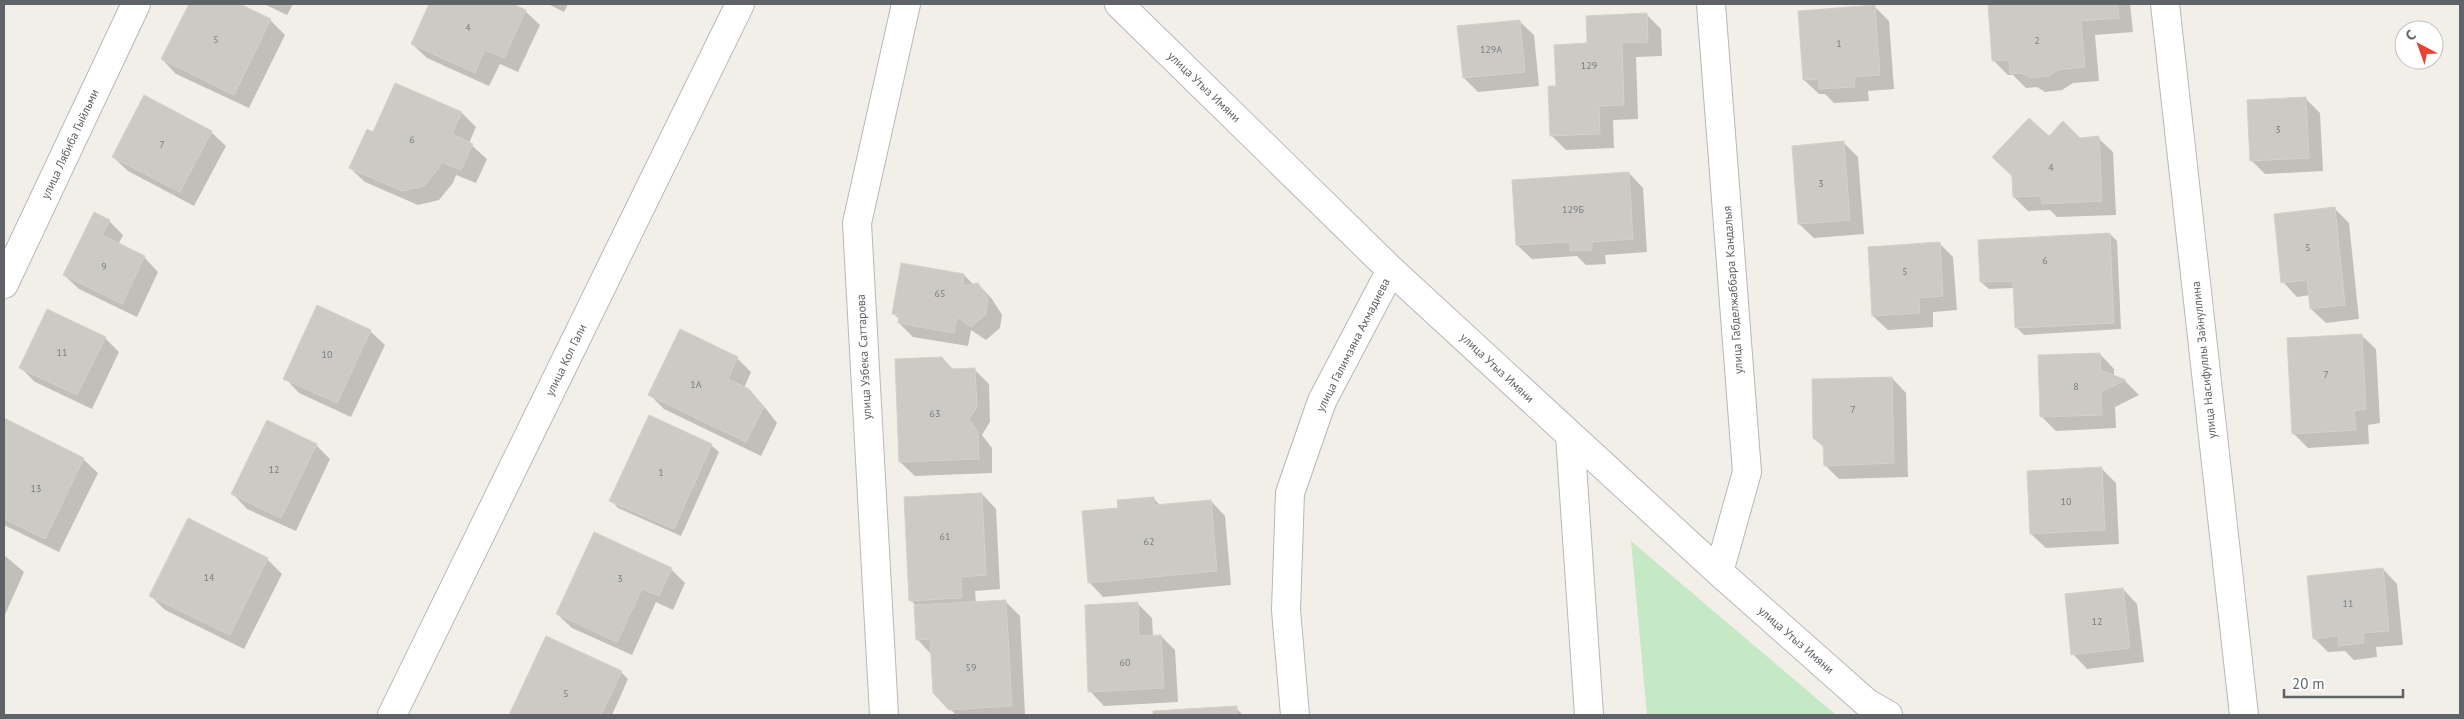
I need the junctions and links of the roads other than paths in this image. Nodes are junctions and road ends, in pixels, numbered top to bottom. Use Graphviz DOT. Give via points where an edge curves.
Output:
graph roads {
  1 [pos="136,4"];
  2 [pos="740,4"];
  3 [pos="906,4"];
  4 [pos="1119,4"];
  5 [pos="1711,4"];
  6 [pos="2164,4"];
  7 [pos="1391,270"];
  8 [pos="4,284"];
  9 [pos="1570,436"];
  10 [pos="1719,572"];
  11 [pos="392,715"];
  12 [pos="884,715"];
  13 [pos="1295,715"];
  14 [pos="1589,715"];
  15 [pos="1888,715"];
  16 [pos="2244,715"];
  1 -- 8 [label="street, улица Лябиба Гыйльми"];
  2 -- 11 [label="street, улица Кол Гали"];
  3 -- 12 [label="street, улица Узбека Саттарова" via="857,223"];
  4 -- 7 [label="street, улица Утыз Имяни"];
  5 -- 10 [label="street, улица Габделжаббара Кандалыя" via="1746,472"];
  6 -- 16 [label="street, улица Насифуллы Зайнуллина"];
  7 -- 9 [label="street, улица Утыз Имяни"];
  7 -- 13 [label="street, улица Галимзяна Ахмадиева" via="1322,401 1290,493 1286,610"];
  9 -- 10 [label="street, улица Утыз Имяни"];
  9 -- 14 [label="street"];
  10 -- 15 [label="street, улица Утыз Имяни" via="1866,703"];
}
